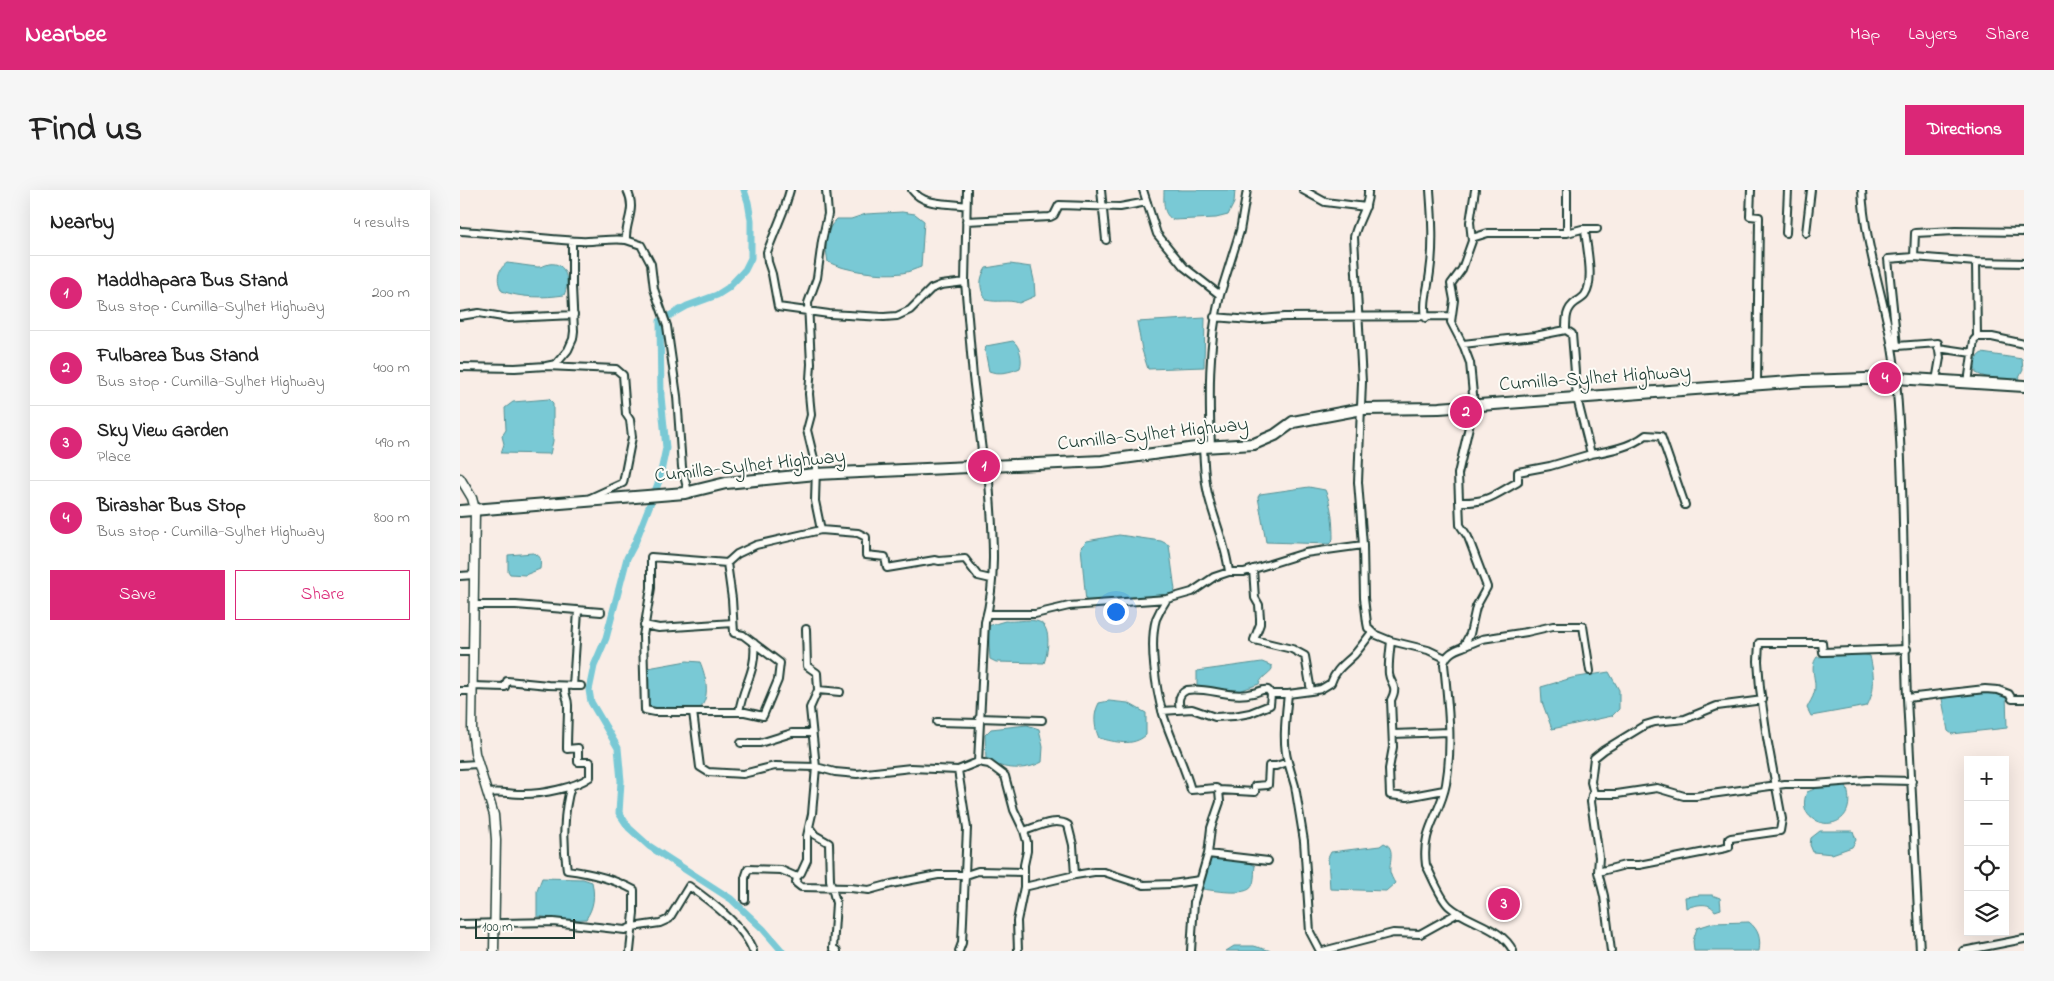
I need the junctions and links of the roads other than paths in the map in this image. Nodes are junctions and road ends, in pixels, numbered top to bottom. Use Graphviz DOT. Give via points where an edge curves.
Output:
graph roads {
  1 [pos="627,190"];
  2 [pos="790,190"];
  3 [pos="826,190"];
  4 [pos="912,190"];
  5 [pos="967,190"];
  6 [pos="1101,190"];
  7 [pos="1143,190"];
  8 [pos="1247,190"];
  9 [pos="1302,190"];
  10 [pos="1368,190"];
  11 [pos="1430,190"];
  12 [pos="1475,190"];
  13 [pos="1567,190"];
  14 [pos="1751,190"];
  15 [pos="1788,190"];
  16 [pos="1811,190"];
  17 [pos="1862,190"];
  18 [pos="1147,202"];
  19 [pos="966,206"];
  20 [pos="1104,207"];
  21 [pos="1366,207"];
  22 [pos="966,221"];
  23 [pos="1585,229"];
  24 [pos="1597,229"];
  25 [pos="460,231"];
  26 [pos="2024,232"];
  27 [pos="1567,233"];
  28 [pos="1786,233"];
  29 [pos="1806,233"];
  30 [pos="1472,238"];
  31 [pos="626,240"];
  32 [pos="1106,240"];
  33 [pos="572,241"];
  34 [pos="1914,257"];
  35 [pos="1976,262"];
  36 [pos="2024,263"];
  37 [pos="966,282"];
  38 [pos="1220,295"];
  39 [pos="808,311"];
  40 [pos="574,315"];
  41 [pos="460,316"];
  42 [pos="1451,316"];
  43 [pos="1360,317"];
  44 [pos="1214,318"];
  45 [pos="1426,318"];
  46 [pos="1566,330"];
  47 [pos="1977,337"];
  48 [pos="1463,344"];
  49 [pos="2024,344"];
  50 [pos="1938,348"];
  51 [pos="1972,353"];
  52 [pos="546,366"];
  53 [pos="460,367"];
  54 [pos="1896,378"];
  55 [pos="1936,380"];
  56 [pos="1968,383"];
  57 [pos="1757,384"];
  58 [pos="2024,386"];
  59 [pos="1577,398"];
  60 [pos="1474,405"];
  61 [pos="1362,409"];
  62 [pos="1207,448"];
  63 [pos="1591,454"];
  64 [pos="986,467"];
  65 [pos="816,474"];
  66 [pos="460,478"];
  67 [pos="686,492"];
  68 [pos="586,500"];
  69 [pos="1459,502"];
  70 [pos="1685,505"];
  71 [pos="475,509"];
  72 [pos="460,511"];
  73 [pos="822,530"];
  74 [pos="1364,545"];
  75 [pos="727,564"];
  76 [pos="1253,569"];
  77 [pos="1229,572"];
  78 [pos="460,576"];
  79 [pos="474,576"];
  80 [pos="992,579"];
  81 [pos="1167,599"];
  82 [pos="474,606"];
  83 [pos="578,611"];
  84 [pos="601,612"];
  85 [pos="987,614"];
  86 [pos="733,623"];
  87 [pos="644,625"];
  88 [pos="806,629"];
  89 [pos="1372,632"];
  90 [pos="1391,641"];
  91 [pos="754,643"];
  92 [pos="1464,647"];
  93 [pos="1907,649"];
  94 [pos="460,652"];
  95 [pos="472,652"];
  96 [pos="1446,658"];
  97 [pos="1590,671"];
  98 [pos="565,686"];
  99 [pos="573,686"];
  100 [pos="581,686"];
  101 [pos="472,688"];
  102 [pos="818,690"];
  103 [pos="1310,691"];
  104 [pos="460,692"];
  105 [pos="840,692"];
  106 [pos="1271,694"];
  107 [pos="1288,694"];
  108 [pos="1908,698"];
  109 [pos="2024,699"];
  110 [pos="1763,700"];
  111 [pos="1180,709"];
  112 [pos="1162,711"];
  113 [pos="693,712"];
  114 [pos="739,712"];
  115 [pos="1042,720"];
  116 [pos="979,721"];
  117 [pos="938,722"];
  118 [pos="1449,732"];
  119 [pos="811,733"];
  120 [pos="1392,734"];
  121 [pos="741,743"];
  122 [pos="978,762"];
  123 [pos="1288,762"];
  124 [pos="478,764"];
  125 [pos="460,765"];
  126 [pos="816,767"];
  127 [pos="958,770"];
  128 [pos="1912,781"];
  129 [pos="1777,785"];
  130 [pos="571,786"];
  131 [pos="1219,790"];
  132 [pos="1444,790"];
  133 [pos="488,793"];
  134 [pos="1594,794"];
  135 [pos="809,828"];
  136 [pos="1024,830"];
  137 [pos="1208,854"];
  138 [pos="1268,861"];
  139 [pos="1024,872"];
  140 [pos="1598,872"];
  141 [pos="966,875"];
  142 [pos="797,876"];
  143 [pos="1075,876"];
  144 [pos="1200,880"];
  145 [pos="1024,887"];
  146 [pos="833,888"];
  147 [pos="745,900"];
  148 [pos="1458,912"];
  149 [pos="460,924"];
  150 [pos="496,924"];
  151 [pos="632,927"];
  152 [pos="2024,939"];
  153 [pos="833,950"];
  154 [pos="494,951"];
  155 [pos="630,951"];
  156 [pos="753,951"];
  157 [pos="960,951"];
  158 [pos="1018,951"];
  159 [pos="1192,951"];
  160 [pos="1322,951"];
  161 [pos="1513,951"];
  162 [pos="1611,951"];
  163 [pos="1920,951"];
  164 [pos="1963,951"];
  1 -- 31 [label="street" via="632,210"];
  2 -- 39 [label="street" via="767,252 768,262 778,308"];
  3 -- 39 [label="street" via="828,214"];
  4 -- 19 [label="street" via="932,202"];
  5 -- 19 [label="street"];
  6 -- 20 [label="street"];
  7 -- 18 [label="street"];
  8 -- 38 [label="street" via="1240,231"];
  9 -- 21 [label="street" via="1325,202"];
  10 -- 21 [label="street"];
  11 -- 45 [label="street" via="1432,232 1424,306"];
  12 -- 30 [label="street" via="1470,222"];
  13 -- 27 [label="street"];
  14 -- 57 [label="street" via="1750,216 1759,217"];
  15 -- 28 [label="street"];
  16 -- 29 [label="street"];
  17 -- 54 [label="street" via="1863,219 1890,331"];
  18 -- 20 [label="street"];
  18 -- 38 [label="street" via="1157,234 1184,267"];
  19 -- 22 [label="street"];
  20 -- 22 [label="street" via="1059,205 1050,217"];
  20 -- 32 [label="street"];
  21 -- 43 [label="street" via="1354,237"];
  22 -- 37 [label="street"];
  23 -- 24 [label="street"];
  23 -- 27 [label="street"];
  23 -- 46 [label="street" via="1589,284 1585,296 1567,313"];
  25 -- 33 [label="street"];
  26 -- 34 [label="street" via="1915,233"];
  27 -- 30 [label="street" via="1488,233"];
  30 -- 42 [label="street" via="1462,270 1452,284"];
  31 -- 33 [label="street"];
  31 -- 67 [label="street" via="644,248 662,310 677,396"];
  33 -- 40 [label="street"];
  34 -- 35 [label="street"];
  34 -- 50 [label="street" via="1888,259 1897,346 1938,343"];
  35 -- 36 [label="street"];
  35 -- 47 [label="street"];
  37 -- 39 [label="street" via="931,289 910,310 897,316 884,318"];
  37 -- 64 [label="street" via="973,377"];
  38 -- 44 [label="street"];
  39 -- 65 [label="street" via="811,415 807,430"];
  40 -- 41 [label="street" via="509,318 479,312"];
  40 -- 52 [label="street" via="572,344 556,364"];
  42 -- 45 [label="street"];
  42 -- 48 [label="street"];
  43 -- 44 [label="street"];
  43 -- 45 [label="street"];
  43 -- 61 [label="street"];
  44 -- 62 [label="street"];
  46 -- 48 [label="street"];
  46 -- 59 [label="street" via="1572,334"];
  47 -- 49 [label="street"];
  47 -- 51 [label="street"];
  48 -- 60 [label="street" via="1470,363"];
  50 -- 51 [label="street"];
  50 -- 55 [label="street" via="1940,358"];
  51 -- 56 [label="street"];
  52 -- 53 [label="street"];
  52 -- 68 [label="street" via="616,369 623,375 626,414 632,437 623,483"];
  54 -- 55 [label="highway, Cumilla-Sylhet Highway"];
  54 -- 57 [label="highway, Cumilla-Sylhet Highway"];
  54 -- 93 [label="street"];
  55 -- 56 [label="highway, Cumilla-Sylhet Highway"];
  56 -- 58 [label="highway, Cumilla-Sylhet Highway"];
  57 -- 59 [label="highway, Cumilla-Sylhet Highway"];
  59 -- 60 [label="highway, Cumilla-Sylhet Highway"];
  59 -- 63 [label="street"];
  60 -- 61 [label="highway, Cumilla-Sylhet Highway"];
  60 -- 69 [label="street" via="1458,474"];
  61 -- 62 [label="highway, Cumilla-Sylhet Highway" via="1293,422 1254,444"];
  61 -- 74 [label="street" via="1358,482"];
  62 -- 64 [label="highway, Cumilla-Sylhet Highway" via="1102,461"];
  62 -- 77 [label="street" via="1204,473"];
  63 -- 69 [label="street" via="1518,472 1518,482 1487,499 1477,503"];
  63 -- 70 [label="street" via="1626,445 1646,435 1661,436"];
  64 -- 65 [label="highway, Cumilla-Sylhet Highway"];
  64 -- 80 [label="street"];
  65 -- 67 [label="highway, Cumilla-Sylhet Highway" via="726,483"];
  65 -- 73 [label="street" via="815,501"];
  66 -- 71 [label="street"];
  67 -- 68 [label="highway, Cumilla-Sylhet Highway"];
  68 -- 71 [label="highway, Cumilla-Sylhet Highway"];
  69 -- 92 [label="street" via="1460,525 1468,537 1487,587 1476,607"];
  71 -- 72 [label="highway, Cumilla-Sylhet Highway"];
  71 -- 79 [label="street"];
  73 -- 75 [label="street" via="756,545 737,554"];
  73 -- 80 [label="street" via="858,533 866,537 866,556 885,557 887,568 934,560 965,559 978,576"];
  74 -- 76 [label="street" via="1305,554"];
  74 -- 89 [label="street" via="1365,611 1368,628"];
  75 -- 86 [label="street"];
  75 -- 87 [label="street" via="651,558 651,588"];
  76 -- 77 [label="street"];
  76 -- 103 [label="street" via="1260,618 1254,640 1292,649 1305,656"];
  77 -- 81 [label="street" via="1214,577 1192,592"];
  78 -- 79 [label="street"];
  79 -- 82 [label="street"];
  80 -- 85 [label="street"];
  81 -- 85 [label="street" via="1069,606 1034,614"];
  81 -- 112 [label="street" via="1154,630 1155,667"];
  82 -- 83 [label="street" via="516,605"];
  82 -- 95 [label="street"];
  83 -- 84 [label="street"];
  83 -- 99 [label="street"];
  85 -- 116 [label="street"];
  86 -- 87 [label="street" via="659,628"];
  86 -- 91 [label="street" via="734,633"];
  87 -- 113 [label="street" via="645,710"];
  88 -- 102 [label="street" via="807,666 817,673"];
  89 -- 90 [label="street"];
  89 -- 103 [label="street" via="1340,667 1331,683"];
  90 -- 96 [label="street"];
  90 -- 120 [label="street" via="1389,674 1394,682"];
  91 -- 114 [label="street" via="753,671"];
  91 -- 114 [label="street" via="780,663 778,680 763,716"];
  92 -- 96 [label="street"];
  92 -- 97 [label="street" via="1482,639 1553,626 1583,626"];
  93 -- 108 [label="street"];
  93 -- 110 [label="street" via="1823,652 1822,643 1759,644"];
  94 -- 95 [label="street"];
  95 -- 101 [label="street"];
  96 -- 118 [label="street"];
  98 -- 99 [label="street"];
  98 -- 101 [label="street" via="507,681 505,687"];
  98 -- 130 [label="street" via="567,749 578,748 578,762 590,762 590,777"];
  99 -- 100 [label="street"];
  101 -- 104 [label="street"];
  101 -- 124 [label="street" via="472,729"];
  102 -- 105 [label="street"];
  102 -- 119 [label="street" via="810,708"];
  103 -- 107 [label="street"];
  106 -- 107 [label="street"];
  106 -- 111 [label="street" via="1270,705 1234,716 1215,717 1192,709"];
  106 -- 111 [label="street" via="1263,689 1253,694 1187,690 1180,696"];
  107 -- 123 [label="street"];
  108 -- 109 [label="street" via="1985,689 2004,692 2012,699"];
  108 -- 128 [label="street"];
  110 -- 129 [label="street"];
  110 -- 134 [label="street" via="1717,706 1685,719 1655,722 1637,728 1594,758 1591,782"];
  111 -- 112 [label="street"];
  112 -- 131 [label="street" via="1191,790"];
  113 -- 114 [label="street"];
  113 -- 126 [label="street" via="700,767 708,772 743,774 774,766"];
  115 -- 116 [label="street"];
  116 -- 117 [label="street"];
  116 -- 122 [label="street"];
  118 -- 120 [label="street"];
  118 -- 132 [label="street"];
  119 -- 121 [label="street" via="792,733 760,744"];
  119 -- 126 [label="street"];
  120 -- 132 [label="street" via="1390,795 1407,797"];
  122 -- 127 [label="street"];
  122 -- 136 [label="street" via="989,764 1005,776"];
  123 -- 131 [label="street" via="1269,766 1268,785 1255,786 1255,792"];
  123 -- 160 [label="street" via="1304,841 1310,932"];
  124 -- 125 [label="street"];
  124 -- 133 [label="street"];
  126 -- 127 [label="street" via="857,774 911,768"];
  126 -- 135 [label="street"];
  127 -- 141 [label="street" via="968,828"];
  128 -- 129 [label="street"];
  128 -- 163 [label="street"];
  129 -- 134 [label="street" via="1696,796 1658,788"];
  129 -- 140 [label="street" via="1782,819 1780,831 1731,838 1726,848"];
  130 -- 133 [label="street" via="532,794"];
  130 -- 151 [label="street" via="566,809 567,870 595,874 634,890"];
  131 -- 137 [label="street" via="1220,802 1211,828"];
  132 -- 148 [label="street" via="1427,832 1425,858 1443,898"];
  133 -- 150 [label="street" via="496,840"];
  134 -- 140 [label="street" via="1591,802"];
  135 -- 142 [label="street" via="807,860"];
  135 -- 146 [label="street" via="828,843"];
  136 -- 139 [label="street" via="1027,851"];
  136 -- 143 [label="street" via="1051,822 1068,825"];
  137 -- 138 [label="street"];
  137 -- 144 [label="street"];
  139 -- 141 [label="street" via="978,871"];
  139 -- 145 [label="street"];
  140 -- 162 [label="street"];
  141 -- 146 [label="street" via="938,875 869,890"];
  141 -- 157 [label="street"];
  142 -- 146 [label="street" via="796,883 801,887"];
  142 -- 147 [label="street" via="781,870 748,869"];
  143 -- 144 [label="street" via="1104,872 1144,885"];
  143 -- 145 [label="street"];
  144 -- 159 [label="street" via="1192,914"];
  145 -- 158 [label="street" via="1017,922"];
  146 -- 153 [label="street" via="836,911"];
  148 -- 160 [label="street" via="1420,934 1393,933"];
  148 -- 161 [label="street" via="1503,938"];
  149 -- 150 [label="street"];
  150 -- 151 [label="street" via="554,922 619,930"];
  150 -- 154 [label="street"];
  151 -- 155 [label="street"];
  151 -- 156 [label="street" via="669,919 689,886 743,934"];
  152 -- 164 [label="street"];
}
